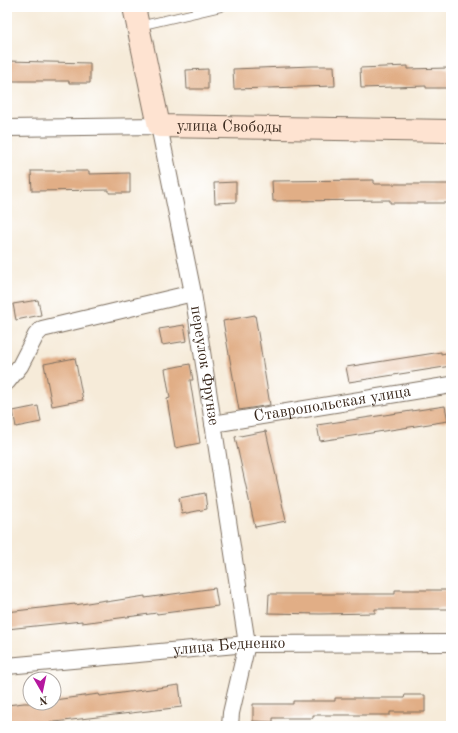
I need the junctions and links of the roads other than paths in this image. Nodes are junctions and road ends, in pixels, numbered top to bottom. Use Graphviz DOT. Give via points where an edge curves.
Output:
graph roads {
  1 [pos="221,7"];
  2 [pos="136,16"];
  3 [pos="159,126"];
  4 [pos="7,128"];
  5 [pos="451,132"];
  6 [pos="193,293"];
  7 [pos="7,382"];
  8 [pos="451,385"];
  9 [pos="214,424"];
  10 [pos="451,643"];
  11 [pos="247,644"];
  12 [pos="7,666"];
  13 [pos="230,726"];
  1 -- 2 [label="lane"];
  2 -- 3 [label="main road, переулок Фрунзе"];
  3 -- 4 [label="street, улица Свободы"];
  3 -- 5 [label="main road, улица Свободы"];
  3 -- 6 [label="street, переулок Фрунзе"];
  6 -- 7 [label="street" via="42,329 36,335 20,366"];
  6 -- 9 [label="street, переулок Фрунзе"];
  8 -- 9 [label="street, Ставропольская улица"];
  9 -- 11 [label="street, переулок Фрунзе"];
  10 -- 11 [label="street, улица Бедненко"];
  11 -- 12 [label="street, улица Бедненко"];
  11 -- 13 [label="street, переулок Фрунзе"];
}
